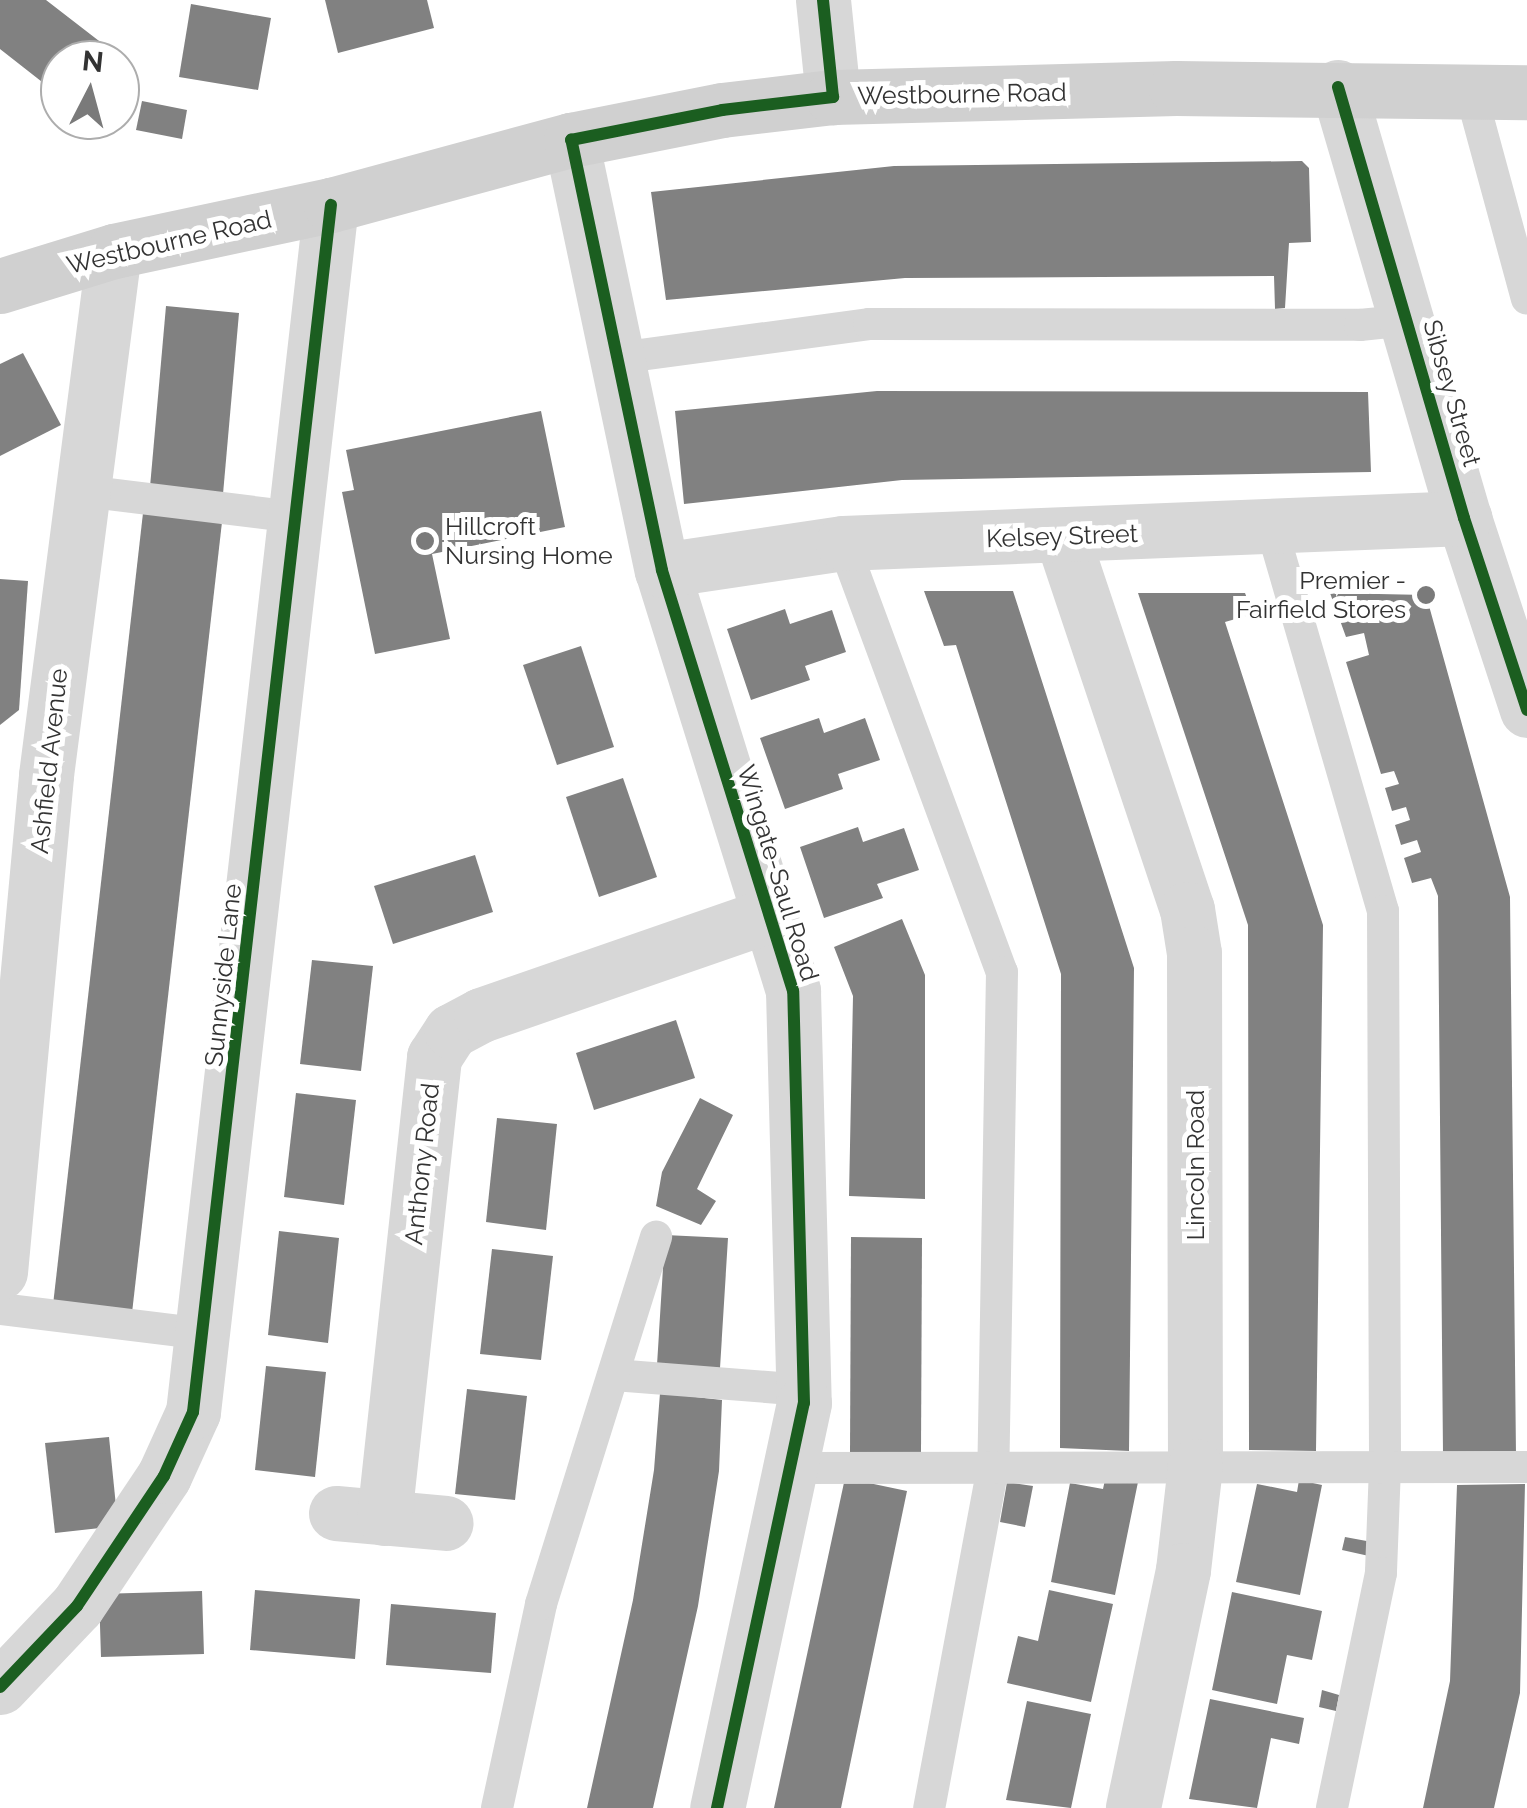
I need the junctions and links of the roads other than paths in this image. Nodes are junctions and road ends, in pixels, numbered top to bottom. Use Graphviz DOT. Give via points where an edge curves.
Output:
graph roads {
  1 [pos="823,0"];
  2 [pos="1338,88"];
  3 [pos="1527,92"];
  4 [pos="1471,93"];
  5 [pos="833,98"];
  6 [pos="571,140"];
  7 [pos="332,205"];
  8 [pos="114,251"];
  9 [pos="0,286"];
  10 [pos="1527,298"];
  11 [pos="1408,320"];
  12 [pos="618,358"];
  13 [pos="82,491"];
  14 [pos="296,517"];
  15 [pos="1464,518"];
  16 [pos="1272,529"];
  17 [pos="1062,536"];
  18 [pos="843,543"];
  19 [pos="662,570"];
  20 [pos="1527,710"];
  21 [pos="46,774"];
  22 [pos="0,812"];
  23 [pos="767,916"];
  24 [pos="12,1022"];
  25 [pos="656,1236"];
  26 [pos="0,1272"];
  27 [pos="0,1309"];
  28 [pos="205,1334"];
  29 [pos="614,1375"];
  30 [pos="804,1390"];
  31 [pos="1195,1466"];
  32 [pos="1385,1467"];
  33 [pos="790,1468"];
  34 [pos="993,1468"];
  35 [pos="1527,1468"];
  36 [pos="446,1523"];
  37 [pos="0,1688"];
  38 [pos="497,1808"];
  39 [pos="717,1808"];
  40 [pos="929,1808"];
  41 [pos="1133,1808"];
  42 [pos="1332,1808"];
  1 -- 5 [label="street"];
  2 -- 4 [label="street, Westbourne Road"];
  2 -- 5 [label="street, Westbourne Road"];
  2 -- 11 [label="street, Sibsey Street"];
  3 -- 4 [label="street, Westbourne Road"];
  4 -- 10 [label="lane"];
  5 -- 6 [label="street, Westbourne Road" via="722,110"];
  6 -- 7 [label="street, Westbourne Road"];
  6 -- 12 [label="street, Wingate-Saul Road"];
  7 -- 8 [label="street, Westbourne Road"];
  7 -- 14 [label="street, Sunnyside Lane"];
  8 -- 9 [label="street, Westbourne Road"];
  8 -- 13 [label="street, Ashfield Avenue"];
  11 -- 12 [label="lane" via="869,324"];
  11 -- 15 [label="street, Sibsey Street"];
  12 -- 19 [label="street, Wingate-Saul Road"];
  13 -- 14 [label="lane"];
  13 -- 21 [label="street, Ashfield Avenue"];
  14 -- 28 [label="street, Sunnyside Lane"];
  15 -- 16 [label="street, Kelsey Street"];
  15 -- 20 [label="street, Sibsey Street"];
  16 -- 17 [label="street, Kelsey Street"];
  16 -- 32 [label="lane" via="1383,910"];
  17 -- 18 [label="street, Kelsey Street"];
  17 -- 31 [label="street, Lincoln Road" via="1187,909 1194,953"];
  18 -- 19 [label="street, Kelsey Street"];
  18 -- 34 [label="lane" via="1002,972"];
  19 -- 23 [label="street, Wingate-Saul Road"];
  21 -- 22 [label="street"];
  21 -- 24 [label="street, Ashfield Avenue"];
  23 -- 30 [label="street, Wingate-Saul Road" via="794,991"];
  23 -- 36 [label="street, Anthony Road" via="481,1015 451,1031 434,1058 360,1515"];
  24 -- 26 [label="street, Ashfield Avenue"];
  25 -- 29 [label="lane"];
  27 -- 28 [label="lane"];
  28 -- 37 [label="street, Sunnyside Lane" via="194,1412 164,1476 77,1606"];
  29 -- 30 [label="lane"];
  29 -- 38 [label="lane" via="541,1604"];
  30 -- 33 [label="street, Wingate-Saul Road"];
  31 -- 32 [label="lane"];
  31 -- 34 [label="lane"];
  31 -- 41 [label="street, Lincoln Road" via="1183,1570"];
  32 -- 35 [label="lane"];
  32 -- 42 [label="lane" via="1378,1602"];
  33 -- 34 [label="lane"];
  33 -- 39 [label="street, Wingate-Saul Road"];
  34 -- 40 [label="lane"];
}
